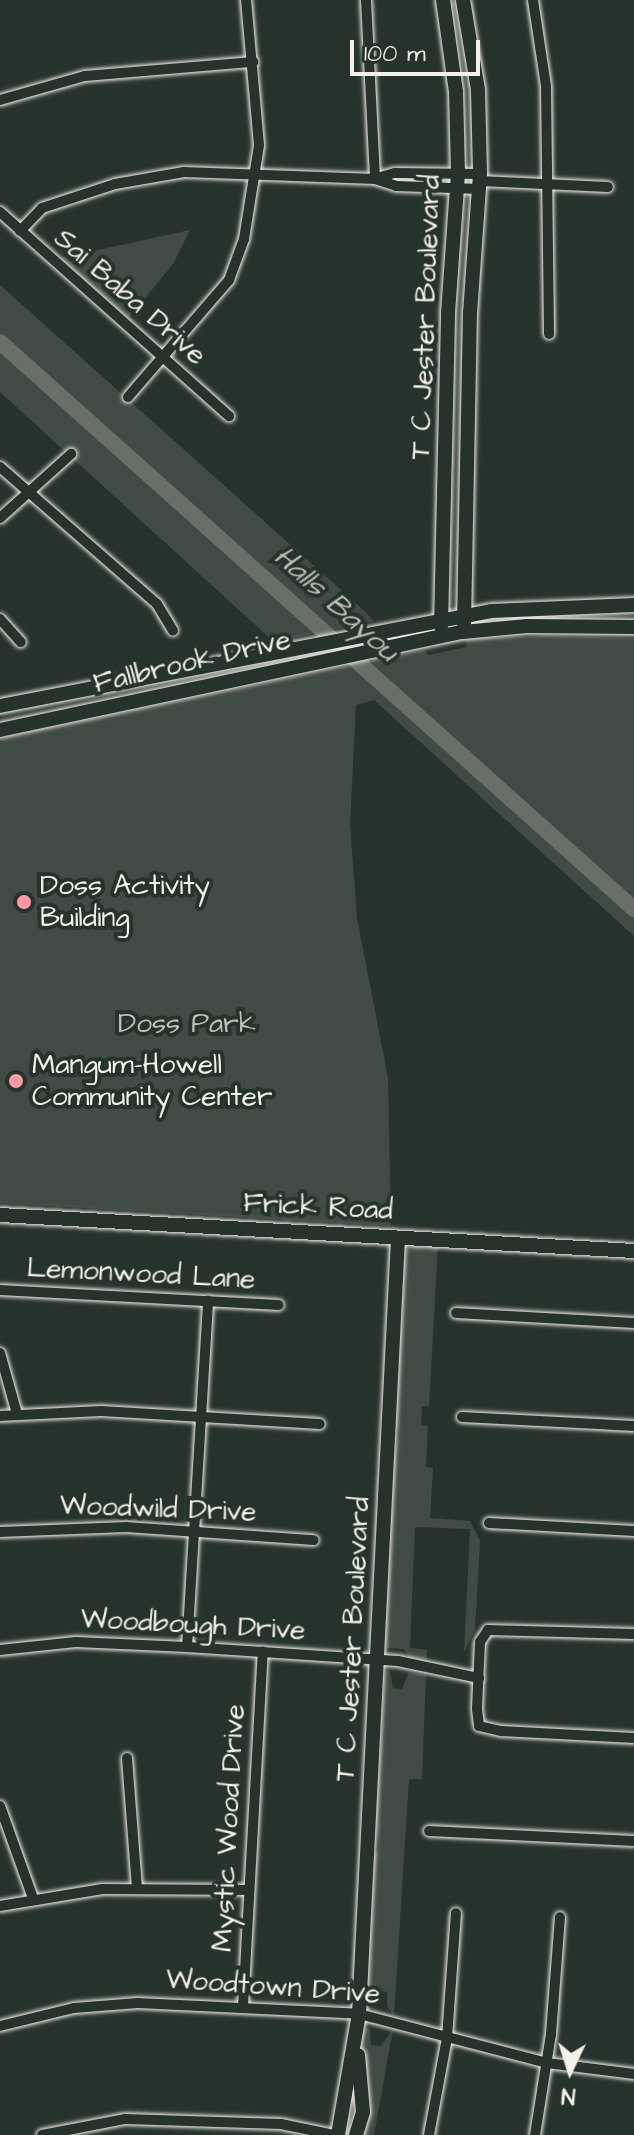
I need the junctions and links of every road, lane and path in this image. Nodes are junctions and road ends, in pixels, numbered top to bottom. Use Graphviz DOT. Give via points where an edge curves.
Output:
graph roads {
  1 [pos="246,0"];
  2 [pos="366,0"];
  3 [pos="443,0"];
  4 [pos="463,0"];
  5 [pos="533,0"];
  6 [pos="253,62"];
  7 [pos="0,100"];
  8 [pos="258,176"];
  9 [pos="375,179"];
  10 [pos="458,181"];
  11 [pos="480,181"];
  12 [pos="549,184"];
  13 [pos="608,187"];
  14 [pos="0,212"];
  15 [pos="20,231"];
  16 [pos="549,334"];
  17 [pos="162,357"];
  18 [pos="128,397"];
  19 [pos="229,416"];
  20 [pos="71,454"];
  21 [pos="0,467"];
  22 [pos="29,493"];
  23 [pos="0,518"];
  24 [pos="634,605"];
  25 [pos="465,616"];
  26 [pos="0,619"];
  27 [pos="442,620"];
  28 [pos="634,627"];
  29 [pos="173,631"];
  30 [pos="463,632"];
  31 [pos="441,637"];
  32 [pos="21,642"];
  33 [pos="180,670"];
  34 [pos="183,689"];
  35 [pos="0,706"];
  36 [pos="0,730"];
  37 [pos="0,1215"];
  38 [pos="398,1238"];
  39 [pos="634,1251"];
  40 [pos="0,1290"];
  41 [pos="208,1301"];
  42 [pos="279,1305"];
  43 [pos="456,1313"];
  44 [pos="634,1323"];
  45 [pos="0,1353"];
  46 [pos="17,1414"];
  47 [pos="0,1416"];
  48 [pos="202,1416"];
  49 [pos="462,1417"];
  50 [pos="320,1424"];
  51 [pos="634,1426"];
  52 [pos="489,1523"];
  53 [pos="634,1531"];
  54 [pos="0,1532"];
  55 [pos="196,1532"];
  56 [pos="314,1540"];
  57 [pos="634,1634"];
  58 [pos="187,1647"];
  59 [pos="0,1650"];
  60 [pos="263,1652"];
  61 [pos="378,1659"];
  62 [pos="479,1678"];
  63 [pos="634,1738"];
  64 [pos="127,1758"];
  65 [pos="0,1806"];
  66 [pos="429,1831"];
  67 [pos="634,1841"];
  68 [pos="137,1887"];
  69 [pos="249,1890"];
  70 [pos="33,1898"];
  71 [pos="0,1906"];
  72 [pos="456,1913"];
  73 [pos="560,1917"];
  74 [pos="243,2006"];
  75 [pos="359,2014"];
  76 [pos="0,2026"];
  77 [pos="447,2038"];
  78 [pos="356,2043"];
  79 [pos="547,2063"];
  80 [pos="634,2074"];
  81 [pos="42,2135"];
  82 [pos="336,2135"];
  83 [pos="356,2135"];
  84 [pos="429,2135"];
  85 [pos="535,2135"];
  1 -- 6 [label="street"];
  2 -- 9 [label="street"];
  3 -- 10 [label="street, T C Jester Boulevard" via="456,92"];
  4 -- 11 [label="street, T C Jester Boulevard" via="478,90"];
  5 -- 12 [label="street" via="546,86"];
  6 -- 7 [label="street" via="85,76"];
  6 -- 8 [label="street"];
  8 -- 9 [label="street"];
  8 -- 15 [label="street" via="184,172 115,184 42,208"];
  8 -- 17 [label="street" via="229,280"];
  9 -- 10 [label="street" via="395,173"];
  10 -- 11 [label="street"];
  10 -- 27 [label="street, T C Jester Boulevard" via="448,313"];
  11 -- 12 [label="street"];
  11 -- 25 [label="street, T C Jester Boulevard" via="470,312"];
  12 -- 13 [label="street"];
  12 -- 16 [label="street"];
  14 -- 15 [label="street, Sai Baba Drive"];
  15 -- 17 [label="street, Sai Baba Drive"];
  17 -- 18 [label="street"];
  17 -- 19 [label="street, Sai Baba Drive"];
  20 -- 22 [label="street"];
  21 -- 22 [label="street"];
  22 -- 23 [label="street"];
  22 -- 29 [label="street" via="157,604"];
  24 -- 25 [label="street, Fallbrook Drive" via="562,604"];
  25 -- 27 [label="street, Fallbrook Drive"];
  25 -- 30 [label="street, T C Jester Boulevard"];
  26 -- 32 [label="street"];
  27 -- 31 [label="street, T C Jester Boulevard"];
  27 -- 33 [label="street, Fallbrook Drive"];
  28 -- 30 [label="street, Fallbrook Drive" via="527,626"];
  30 -- 31 [label="street, Fallbrook Drive"];
  31 -- 34 [label="street, Fallbrook Drive"];
  33 -- 34 [label="street"];
  33 -- 35 [label="street, Fallbrook Drive"];
  34 -- 36 [label="street, Fallbrook Drive"];
  37 -- 38 [label="street, Frick Road"];
  38 -- 39 [label="street, Frick Road"];
  38 -- 61 [label="street, T C Jester Boulevard"];
  40 -- 41 [label="street, Lemonwood Lane"];
  41 -- 42 [label="street, Lemonwood Lane"];
  41 -- 48 [label="street"];
  43 -- 44 [label="street"];
  45 -- 46 [label="street"];
  46 -- 47 [label="street"];
  46 -- 48 [label="street"];
  48 -- 50 [label="street"];
  48 -- 55 [label="street"];
  49 -- 51 [label="street"];
  52 -- 53 [label="street"];
  54 -- 55 [label="street, Woodwild Drive" via="62,1527"];
  55 -- 56 [label="street, Woodwild Drive"];
  55 -- 58 [label="street"];
  57 -- 62 [label="street" via="488,1630 480,1642"];
  58 -- 59 [label="street, Woodbough Drive" via="76,1642"];
  58 -- 60 [label="street, Woodbough Drive"];
  60 -- 61 [label="street, Woodbough Drive"];
  60 -- 69 [label="street, Mystic Wood Drive"];
  61 -- 62 [label="street, Woodbough Drive"];
  61 -- 75 [label="street, T C Jester Boulevard"];
  62 -- 63 [label="street" via="479,1726"];
  64 -- 68 [label="street"];
  65 -- 70 [label="street"];
  66 -- 67 [label="street"];
  68 -- 69 [label="street"];
  68 -- 70 [label="street"];
  69 -- 74 [label="street, Mystic Wood Drive"];
  70 -- 71 [label="street"];
  72 -- 77 [label="street"];
  73 -- 79 [label="street"];
  74 -- 75 [label="street, Woodtown Drive"];
  74 -- 76 [label="street, Woodtown Drive" via="101,2005"];
  75 -- 77 [label="street, Woodtown Drive"];
  75 -- 78 [label="street, T C Jester Boulevard"];
  77 -- 79 [label="street, Woodtown Drive"];
  77 -- 84 [label="street"];
  78 -- 82 [label="street, T C Jester Boulevard"];
  78 -- 83 [label="street, T C Jester Boulevard" via="363,2112"];
  79 -- 80 [label="street, Woodtown Drive"];
  79 -- 85 [label="street"];
  81 -- 82 [label="street" via="125,2119 281,2124"];
}
